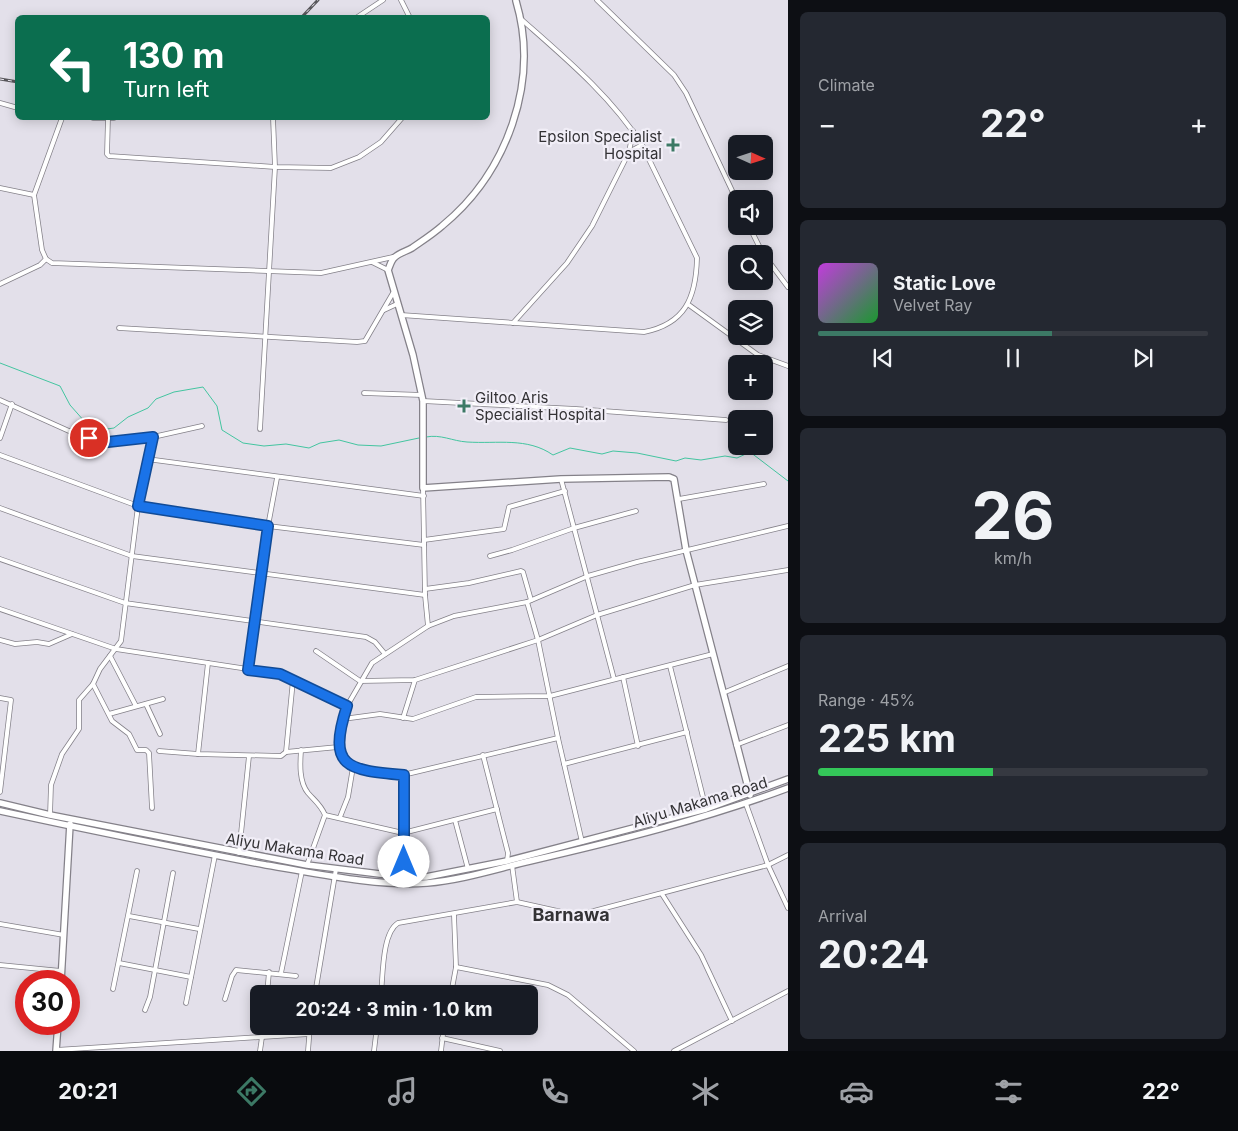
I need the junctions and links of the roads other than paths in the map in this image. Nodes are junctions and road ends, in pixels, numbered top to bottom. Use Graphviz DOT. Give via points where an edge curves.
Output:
graph roads {
  1 [pos="383,0"];
  2 [pos="401,0"];
  3 [pos="516,0"];
  4 [pos="598,0"];
  5 [pos="360,15"];
  6 [pos="408,15"];
  7 [pos="521,19"];
  8 [pos="0,103"];
  9 [pos="15,107"];
  10 [pos="61,120"];
  11 [pos="108,120"];
  12 [pos="273,120"];
  13 [pos="400,120"];
  14 [pos="633,131"];
  15 [pos="642,145"];
  16 [pos="628,152"];
  17 [pos="275,167"];
  18 [pos="0,188"];
  19 [pos="732,190"];
  20 [pos="34,195"];
  21 [pos="395,256"];
  22 [pos="46,259"];
  23 [pos="372,262"];
  24 [pos="773,268"];
  25 [pos="388,270"];
  26 [pos="270,272"];
  27 [pos="0,284"];
  28 [pos="788,287"];
  29 [pos="394,293"];
  30 [pos="397,304"];
  31 [pos="689,305"];
  32 [pos="384,310"];
  33 [pos="401,315"];
  34 [pos="513,323"];
  35 [pos="119,328"];
  36 [pos="264,337"];
  37 [pos="788,366"];
  38 [pos="364,393"];
  39 [pos="423,398"];
  40 [pos="0,400"];
  41 [pos="12,404"];
  42 [pos="726,420"];
  43 [pos="202,426"];
  44 [pos="260,429"];
  45 [pos="153,437"];
  46 [pos="0,438"];
  47 [pos="0,455"];
  48 [pos="147,459"];
  49 [pos="277,478"];
  50 [pos="561,479"];
  51 [pos="764,484"];
  52 [pos="423,488"];
  53 [pos="565,491"];
  54 [pos="424,496"];
  55 [pos="679,498"];
  56 [pos="138,506"];
  57 [pos="0,508"];
  58 [pos="636,511"];
  59 [pos="268,526"];
  60 [pos="788,526"];
  61 [pos="574,528"];
  62 [pos="424,540"];
  63 [pos="424,545"];
  64 [pos="686,550"];
  65 [pos="132,556"];
  66 [pos="490,556"];
  67 [pos="0,559"];
  68 [pos="788,570"];
  69 [pos="261,574"];
  70 [pos="588,576"];
  71 [pos="695,584"];
  72 [pos="425,588"];
  73 [pos="425,595"];
  74 [pos="529,601"];
  75 [pos="125,603"];
  76 [pos="0,609"];
  77 [pos="597,615"];
  78 [pos="255,622"];
  79 [pos="428,626"];
  80 [pos="72,634"];
  81 [pos="0,640"];
  82 [pos="538,640"];
  83 [pos="116,649"];
  84 [pos="316,651"];
  85 [pos="385,654"];
  86 [pos="712,654"];
  87 [pos="110,656"];
  88 [pos="208,663"];
  89 [pos="670,666"];
  90 [pos="788,666"];
  91 [pos="248,670"];
  92 [pos="623,677"];
  93 [pos="614,679"];
  94 [pos="293,680"];
  95 [pos="415,680"];
  96 [pos="360,681"];
  97 [pos="93,684"];
  98 [pos="723,694"];
  99 [pos="550,696"];
  100 [pos="0,698"];
  101 [pos="163,699"];
  102 [pos="146,704"];
  103 [pos="136,706"];
  104 [pos="347,706"];
  105 [pos="109,714"];
  106 [pos="403,718"];
  107 [pos="343,719"];
  108 [pos="788,725"];
  109 [pos="687,732"];
  110 [pos="160,734"];
  111 [pos="558,738"];
  112 [pos="736,745"];
  113 [pos="638,746"];
  114 [pos="338,748"];
  115 [pos="159,750"];
  116 [pos="301,750"];
  117 [pos="286,752"];
  118 [pos="198,754"];
  119 [pos="483,755"];
  120 [pos="249,756"];
  121 [pos="564,764"];
  122 [pos="354,767"];
  123 [pos="404,775"];
  124 [pos="788,779"];
  125 [pos="788,788"];
  126 [pos="0,792"];
  127 [pos="750,795"];
  128 [pos="0,803"];
  129 [pos="746,804"];
  130 [pos="152,808"];
  131 [pos="497,809"];
  132 [pos="706,809"];
  133 [pos="0,810"];
  134 [pos="50,815"];
  135 [pos="326,815"];
  136 [pos="340,817"];
  137 [pos="455,820"];
  138 [pos="70,823"];
  139 [pos="649,828"];
  140 [pos="403,833"];
  141 [pos="582,842"];
  142 [pos="239,852"];
  143 [pos="214,855"];
  144 [pos="788,855"];
  145 [pos="510,863"];
  146 [pos="306,865"];
  147 [pos="768,865"];
  148 [pos="336,869"];
  149 [pos="468,869"];
  150 [pos="138,871"];
  151 [pos="302,871"];
  152 [pos="173,873"];
  153 [pos="335,876"];
  154 [pos="404,877"];
  155 [pos="662,894"];
  156 [pos="517,902"];
  157 [pos="788,908"];
  158 [pos="454,914"];
  159 [pos="129,916"];
  160 [pos="164,922"];
  161 [pos="0,924"];
  162 [pos="200,929"];
  163 [pos="64,935"];
  164 [pos="119,963"];
  165 [pos="0,965"];
  166 [pos="456,967"];
  167 [pos="51,970"];
  168 [pos="61,970"];
  169 [pos="156,970"];
  170 [pos="269,972"];
  171 [pos="281,973"];
  172 [pos="296,976"];
  173 [pos="191,977"];
  174 [pos="268,985"];
  175 [pos="317,985"];
  176 [pos="381,985"];
  177 [pos="452,985"];
  178 [pos="113,989"];
  179 [pos="788,991"];
  180 [pos="225,999"];
  181 [pos="186,1003"];
  182 [pos="146,1010"];
  183 [pos="732,1021"];
  184 [pos="57,1035"];
  185 [pos="293,1035"];
  186 [pos="309,1035"];
  187 [pos="376,1035"];
  188 [pos="442,1035"];
  189 [pos="262,1037"];
  190 [pos="442,1038"];
  191 [pos="160,1044"];
  192 [pos="111,1049"];
  193 [pos="56,1051"];
  194 [pos="160,1051"];
  195 [pos="260,1051"];
  196 [pos="308,1051"];
  197 [pos="374,1051"];
  198 [pos="441,1051"];
  199 [pos="500,1051"];
  200 [pos="634,1051"];
  201 [pos="674,1051"];
  1 -- 5 [label="street"];
  2 -- 6 [label="street"];
  3 -- 7 [label="street"];
  4 -- 19 [label="street" via="674,75 686,93"];
  7 -- 14 [label="street" via="576,68"];
  7 -- 21 [label="street" via="522,86 515,119 503,151 463,209 433,233"];
  8 -- 9 [label="street"];
  10 -- 20 [label="street"];
  11 -- 17 [label="street" via="106,154 109,156"];
  12 -- 17 [label="street"];
  13 -- 17 [label="street" via="381,142 358,157 331,168"];
  14 -- 15 [label="street"];
  14 -- 16 [label="street"];
  15 -- 16 [label="street"];
  15 -- 31 [label="street" via="697,258"];
  16 -- 34 [label="street" via="592,226 567,263"];
  17 -- 26 [label="street"];
  18 -- 20 [label="street"];
  20 -- 22 [label="street"];
  21 -- 23 [label="street"];
  21 -- 25 [label="street"];
  22 -- 26 [label="street" via="58,263"];
  22 -- 27 [label="street" via="40,266"];
  23 -- 25 [label="street"];
  23 -- 26 [label="street" via="321,273"];
  24 -- 28 [label="street"];
  25 -- 29 [label="street"];
  26 -- 36 [label="street"];
  29 -- 30 [label="street"];
  29 -- 32 [label="street"];
  30 -- 32 [label="street"];
  30 -- 33 [label="street"];
  31 -- 34 [label="street" via="662,328 644,332"];
  31 -- 37 [label="street" via="758,355"];
  32 -- 36 [label="street" via="366,340"];
  33 -- 34 [label="street"];
  33 -- 39 [label="street"];
  35 -- 36 [label="street"];
  36 -- 44 [label="street"];
  38 -- 39 [label="street"];
  39 -- 42 [label="street"];
  39 -- 52 [label="street"];
  40 -- 41 [label="street"];
  41 -- 45 [label="street" via="69,431 95,439 108,442"];
  41 -- 46 [label="street"];
  43 -- 45 [label="street"];
  45 -- 48 [label="street"];
  47 -- 56 [label="street"];
  48 -- 49 [label="street"];
  48 -- 56 [label="street"];
  49 -- 54 [label="street"];
  49 -- 59 [label="street"];
  50 -- 52 [label="street"];
  50 -- 53 [label="street"];
  50 -- 55 [label="street" via="669,477 674,479"];
  51 -- 55 [label="street"];
  52 -- 54 [label="street"];
  53 -- 61 [label="street"];
  53 -- 62 [label="street" via="509,507 504,529"];
  54 -- 62 [label="street"];
  55 -- 64 [label="street"];
  56 -- 59 [label="street"];
  56 -- 65 [label="street"];
  57 -- 65 [label="street"];
  58 -- 61 [label="street"];
  59 -- 63 [label="street"];
  59 -- 69 [label="street"];
  60 -- 64 [label="street"];
  61 -- 66 [label="street"];
  61 -- 70 [label="street"];
  62 -- 63 [label="street"];
  63 -- 72 [label="street"];
  64 -- 70 [label="street"];
  64 -- 71 [label="street"];
  65 -- 69 [label="street"];
  65 -- 75 [label="street"];
  67 -- 75 [label="street"];
  68 -- 71 [label="street"];
  69 -- 73 [label="street"];
  69 -- 78 [label="street"];
  70 -- 74 [label="street"];
  70 -- 77 [label="street"];
  71 -- 77 [label="street"];
  71 -- 86 [label="street"];
  72 -- 73 [label="street"];
  72 -- 74 [label="street" via="469,583 521,571"];
  73 -- 79 [label="street"];
  74 -- 79 [label="street" via="454,616"];
  74 -- 82 [label="street"];
  75 -- 78 [label="street"];
  75 -- 83 [label="street" via="121,641"];
  76 -- 80 [label="street"];
  77 -- 82 [label="street"];
  77 -- 93 [label="street"];
  78 -- 85 [label="street" via="366,637"];
  78 -- 91 [label="street"];
  79 -- 85 [label="street"];
  80 -- 81 [label="street" via="49,644 15,644"];
  80 -- 83 [label="street"];
  82 -- 95 [label="street"];
  82 -- 99 [label="street"];
  83 -- 87 [label="street"];
  83 -- 88 [label="street"];
  84 -- 96 [label="street"];
  85 -- 96 [label="street" via="372,663"];
  86 -- 89 [label="street"];
  86 -- 98 [label="street"];
  87 -- 97 [label="street"];
  87 -- 103 [label="street"];
  88 -- 91 [label="street"];
  88 -- 118 [label="street"];
  89 -- 92 [label="street"];
  89 -- 109 [label="street"];
  90 -- 98 [label="street"];
  91 -- 94 [label="street" via="280,674"];
  92 -- 93 [label="street"];
  92 -- 113 [label="street"];
  93 -- 99 [label="street"];
  94 -- 104 [label="street"];
  94 -- 117 [label="street"];
  95 -- 96 [label="street"];
  95 -- 106 [label="street"];
  96 -- 104 [label="street"];
  97 -- 105 [label="street"];
  97 -- 134 [label="street" via="79,700 78,729 62,754 51,785"];
  98 -- 112 [label="street"];
  99 -- 106 [label="street" via="476,697 424,716"];
  99 -- 111 [label="street"];
  100 -- 126 [label="street" via="11,700"];
  101 -- 102 [label="street"];
  102 -- 103 [label="street"];
  102 -- 110 [label="street"];
  103 -- 105 [label="street"];
  104 -- 107 [label="street"];
  105 -- 130 [label="street" via="112,721 129,734 138,750 149,753"];
  106 -- 107 [label="street" via="380,714"];
  107 -- 114 [label="street"];
  108 -- 112 [label="street"];
  109 -- 113 [label="street"];
  109 -- 132 [label="street"];
  111 -- 119 [label="street"];
  111 -- 121 [label="street"];
  112 -- 127 [label="street"];
  113 -- 121 [label="street"];
  114 -- 116 [label="street"];
  114 -- 122 [label="street" via="343,758"];
  115 -- 118 [label="street"];
  116 -- 117 [label="street"];
  116 -- 135 [label="street" via="302,784"];
  117 -- 120 [label="street" via="276,757"];
  118 -- 120 [label="street"];
  119 -- 123 [label="street"];
  119 -- 131 [label="street"];
  120 -- 142 [label="street"];
  121 -- 141 [label="street"];
  122 -- 123 [label="street"];
  122 -- 136 [label="street"];
  123 -- 140 [label="street"];
  124 -- 127 [label="street, Aliyu Makama Road"];
  125 -- 129 [label="street, Aliyu Makama Road"];
  127 -- 132 [label="street, Aliyu Makama Road"];
  128 -- 134 [label="street, Aliyu Makama Road"];
  129 -- 139 [label="street, Aliyu Makama Road"];
  129 -- 147 [label="street"];
  131 -- 137 [label="street"];
  131 -- 145 [label="street"];
  132 -- 139 [label="street, Aliyu Makama Road"];
  133 -- 138 [label="street, Aliyu Makama Road"];
  134 -- 138 [label="street, Aliyu Makama Road"];
  135 -- 136 [label="street"];
  135 -- 146 [label="street"];
  136 -- 140 [label="street"];
  137 -- 140 [label="street"];
  137 -- 149 [label="street"];
  138 -- 142 [label="street, Aliyu Makama Road"];
  138 -- 143 [label="street, Aliyu Makama Road"];
  138 -- 163 [label="street"];
  139 -- 141 [label="street, Aliyu Makama Road"];
  139 -- 145 [label="street, Aliyu Makama Road"];
  140 -- 154 [label="street"];
  141 -- 145 [label="street, Aliyu Makama Road"];
  142 -- 146 [label="street, Aliyu Makama Road"];
  143 -- 151 [label="street, Aliyu Makama Road"];
  143 -- 162 [label="street"];
  144 -- 147 [label="street"];
  145 -- 149 [label="street, Aliyu Makama Road"];
  145 -- 153 [label="street, Aliyu Makama Road" via="427,883 403,884"];
  145 -- 156 [label="street"];
  146 -- 148 [label="street, Aliyu Makama Road"];
  147 -- 155 [label="street"];
  147 -- 157 [label="street"];
  148 -- 153 [label="street"];
  148 -- 154 [label="street, Aliyu Makama Road"];
  149 -- 154 [label="street, Aliyu Makama Road" via="426,877"];
  150 -- 159 [label="street"];
  151 -- 153 [label="street, Aliyu Makama Road"];
  151 -- 171 [label="street"];
  152 -- 160 [label="street"];
  153 -- 175 [label="street"];
  155 -- 156 [label="street" via="571,914"];
  155 -- 183 [label="street" via="694,943"];
  156 -- 158 [label="street"];
  158 -- 166 [label="street"];
  158 -- 176 [label="street" via="398,923 392,927 387,936"];
  159 -- 160 [label="street"];
  159 -- 164 [label="street"];
  160 -- 162 [label="street"];
  160 -- 169 [label="street"];
  161 -- 163 [label="street"];
  162 -- 173 [label="street"];
  163 -- 168 [label="street"];
  164 -- 169 [label="street"];
  164 -- 178 [label="street"];
  165 -- 167 [label="street"];
  166 -- 177 [label="street"];
  166 -- 200 [label="street" via="548,985 568,995"];
  169 -- 173 [label="street"];
  169 -- 182 [label="street"];
  170 -- 171 [label="street"];
  170 -- 174 [label="street"];
  170 -- 180 [label="street" via="234,972"];
  171 -- 172 [label="street"];
  173 -- 181 [label="street"];
  179 -- 183 [label="street"];
  183 -- 201 [label="street"];
  184 -- 193 [label="street"];
  185 -- 189 [label="street"];
  186 -- 196 [label="street"];
  187 -- 197 [label="street"];
  188 -- 190 [label="street"];
  189 -- 191 [label="street"];
  189 -- 195 [label="street"];
  190 -- 198 [label="street"];
  190 -- 199 [label="street"];
  191 -- 192 [label="street"];
  191 -- 194 [label="street"];
  192 -- 193 [label="street"];
}
